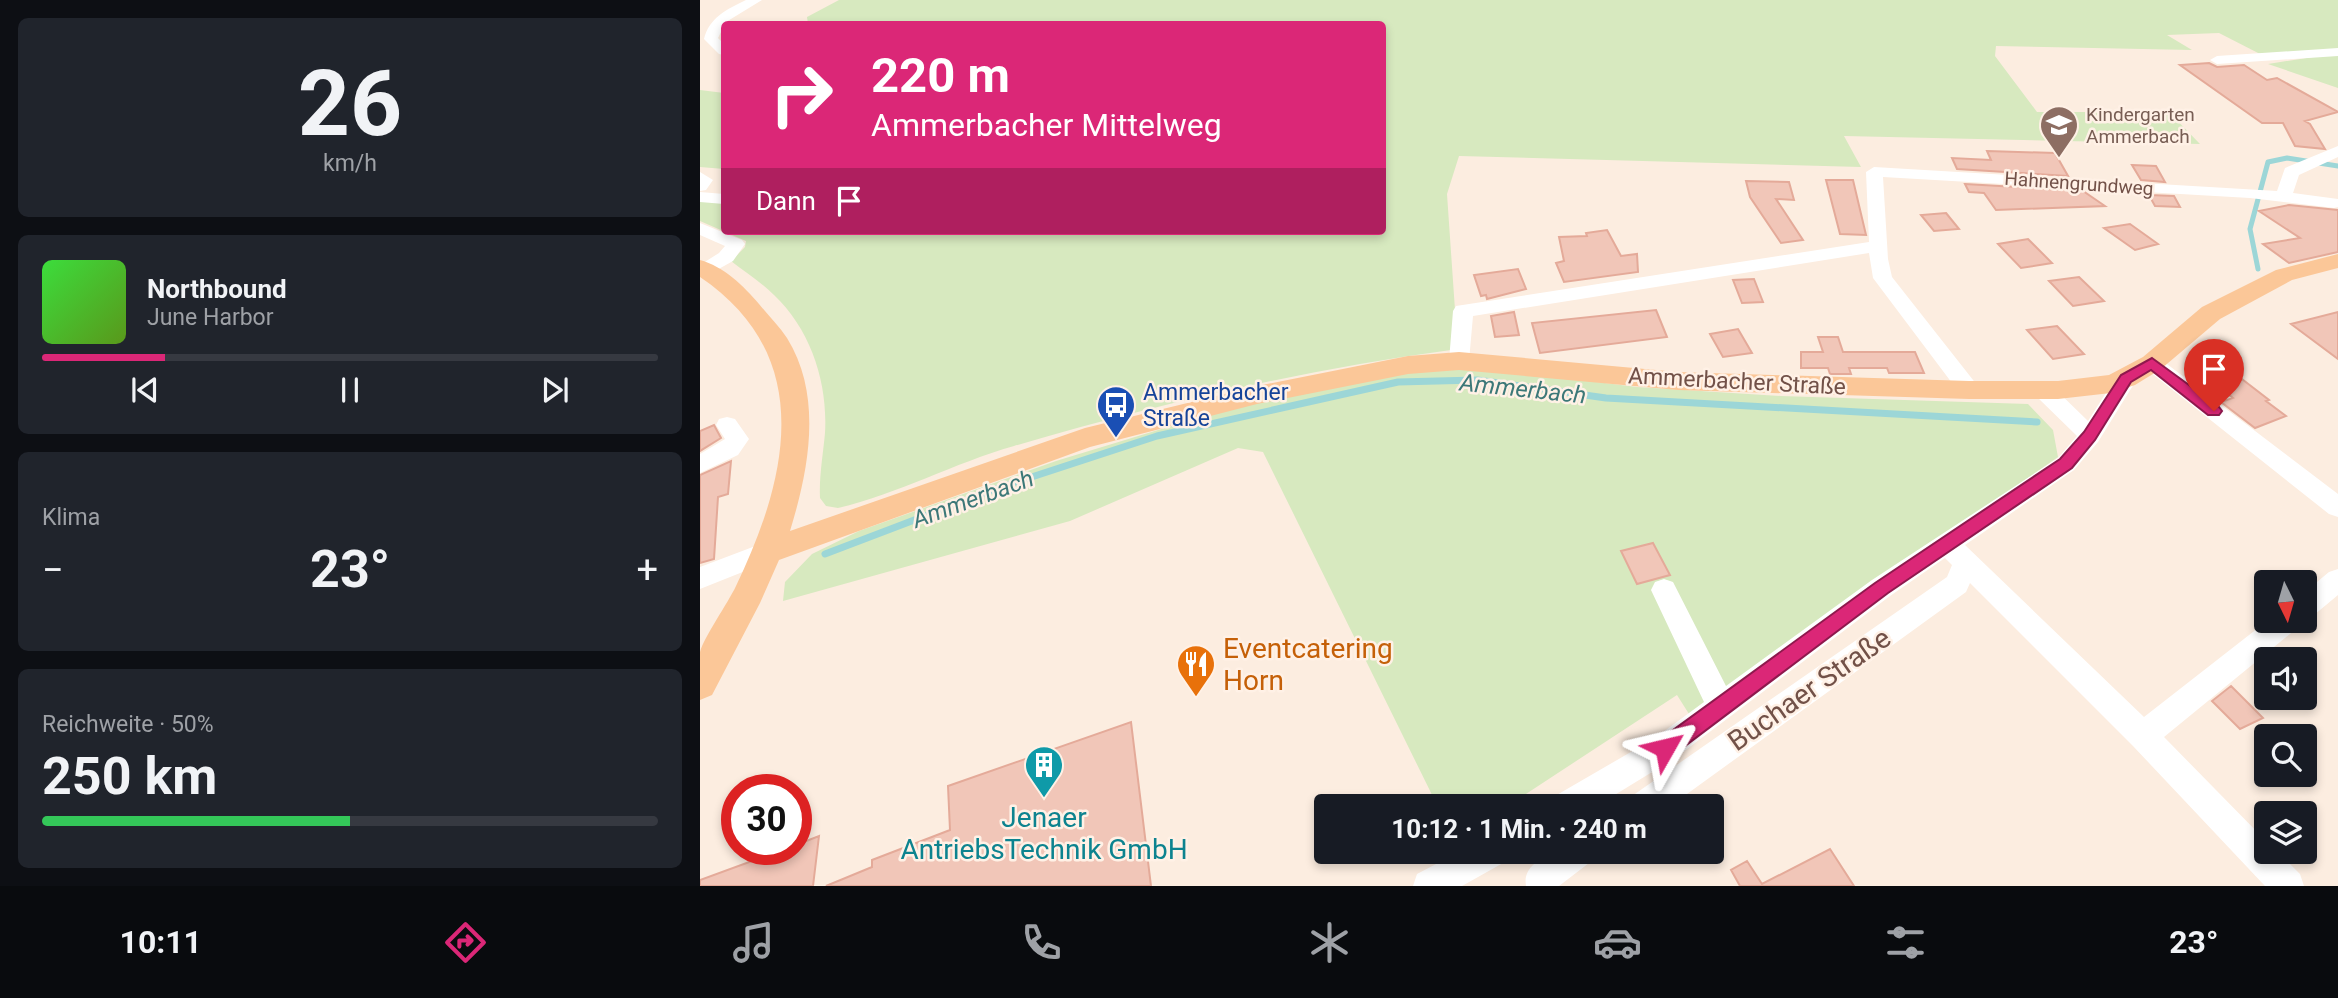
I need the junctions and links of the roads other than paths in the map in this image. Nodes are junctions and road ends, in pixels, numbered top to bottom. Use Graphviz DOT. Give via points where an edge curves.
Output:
graph roads {
  1 [pos="756,0"];
  2 [pos="721,48"];
  3 [pos="2338,52"];
  4 [pos="2217,60"];
  5 [pos="2338,151"];
  6 [pos="2313,163"];
  7 [pos="1874,172"];
  8 [pos="700,177"];
  9 [pos="700,186"];
  10 [pos="2282,189"];
  11 [pos="2250,192"];
  12 [pos="700,197"];
  13 [pos="721,199"];
  14 [pos="2336,204"];
  15 [pos="700,228"];
  16 [pos="1880,246"];
  17 [pos="2338,261"];
  18 [pos="703,269"];
  19 [pos="1459,361"];
  20 [pos="2152,363"];
  21 [pos="2126,379"];
  22 [pos="1969,390"];
  23 [pos="2043,390"];
  24 [pos="727,425"];
  25 [pos="2090,436"];
  26 [pos="700,464"];
  27 [pos="2338,507"];
  28 [pos="766,552"];
  29 [pos="1957,554"];
  30 [pos="700,578"];
  31 [pos="2338,580"];
  32 [pos="1664,590"];
  33 [pos="2317,597"];
  34 [pos="2271,634"];
  35 [pos="700,684"];
  36 [pos="1721,707"];
  37 [pos="2143,736"];
  38 [pos="1588,794"];
  39 [pos="1661,794"];
  40 [pos="1470,864"];
  41 [pos="1562,864"];
  42 [pos="1429,886"];
  43 [pos="1542,886"];
  44 [pos="2288,886"];
  1 -- 2 [label="street" via="714,27 711,39"];
  3 -- 4 [label="street"];
  5 -- 6 [label="street"];
  6 -- 10 [label="street" via="2291,172"];
  7 -- 11 [label="street, Hahnengrundweg"];
  7 -- 16 [label="street"];
  8 -- 9 [label="street" via="705,180"];
  10 -- 11 [label="street, Hahnengrundweg"];
  10 -- 14 [label="street, Hahnengrundweg"];
  12 -- 13 [label="street"];
  15 -- 18 [label="street" via="736,244 726,257"];
  16 -- 19 [label="street" via="1463,311"];
  16 -- 22 [label="street" via="1883,278"];
  17 -- 20 [label="main road, Ammerbacher Straße" via="2284,275 2211,313"];
  18 -- 28 [label="main road" via="717,276 771,330 794,390 796,450"];
  19 -- 22 [label="main road, Ammerbacher Straße" via="1678,381"];
  19 -- 28 [label="main road, Ammerbacher Straße" via="1352,374 1097,434"];
  20 -- 21 [label="main road, Ammerbacher Straße"];
  20 -- 27 [label="street"];
  21 -- 23 [label="main road, Ammerbacher Straße"];
  21 -- 25 [label="street, Buchaer Straße"];
  22 -- 23 [label="main road, Ammerbacher Straße"];
  23 -- 25 [label="street"];
  24 -- 26 [label="street" via="738,439 730,449"];
  25 -- 29 [label="street, Buchaer Straße" via="2066,464"];
  28 -- 30 [label="street, Ammerbacher Straße"];
  28 -- 35 [label="main road" via="741,611"];
  29 -- 36 [label="street, Buchaer Straße" via="1881,588"];
  29 -- 37 [label="street"];
  29 -- 39 [label="street, Buchaer Straße" via="1957,584"];
  31 -- 33 [label="street"];
  32 -- 36 [label="street"];
  34 -- 37 [label="street"];
  36 -- 38 [label="street, Buchaer Straße" via="1665,748"];
  37 -- 44 [label="street"];
  40 -- 42 [label="street"];
  41 -- 43 [label="street" via="1541,879"];
}
